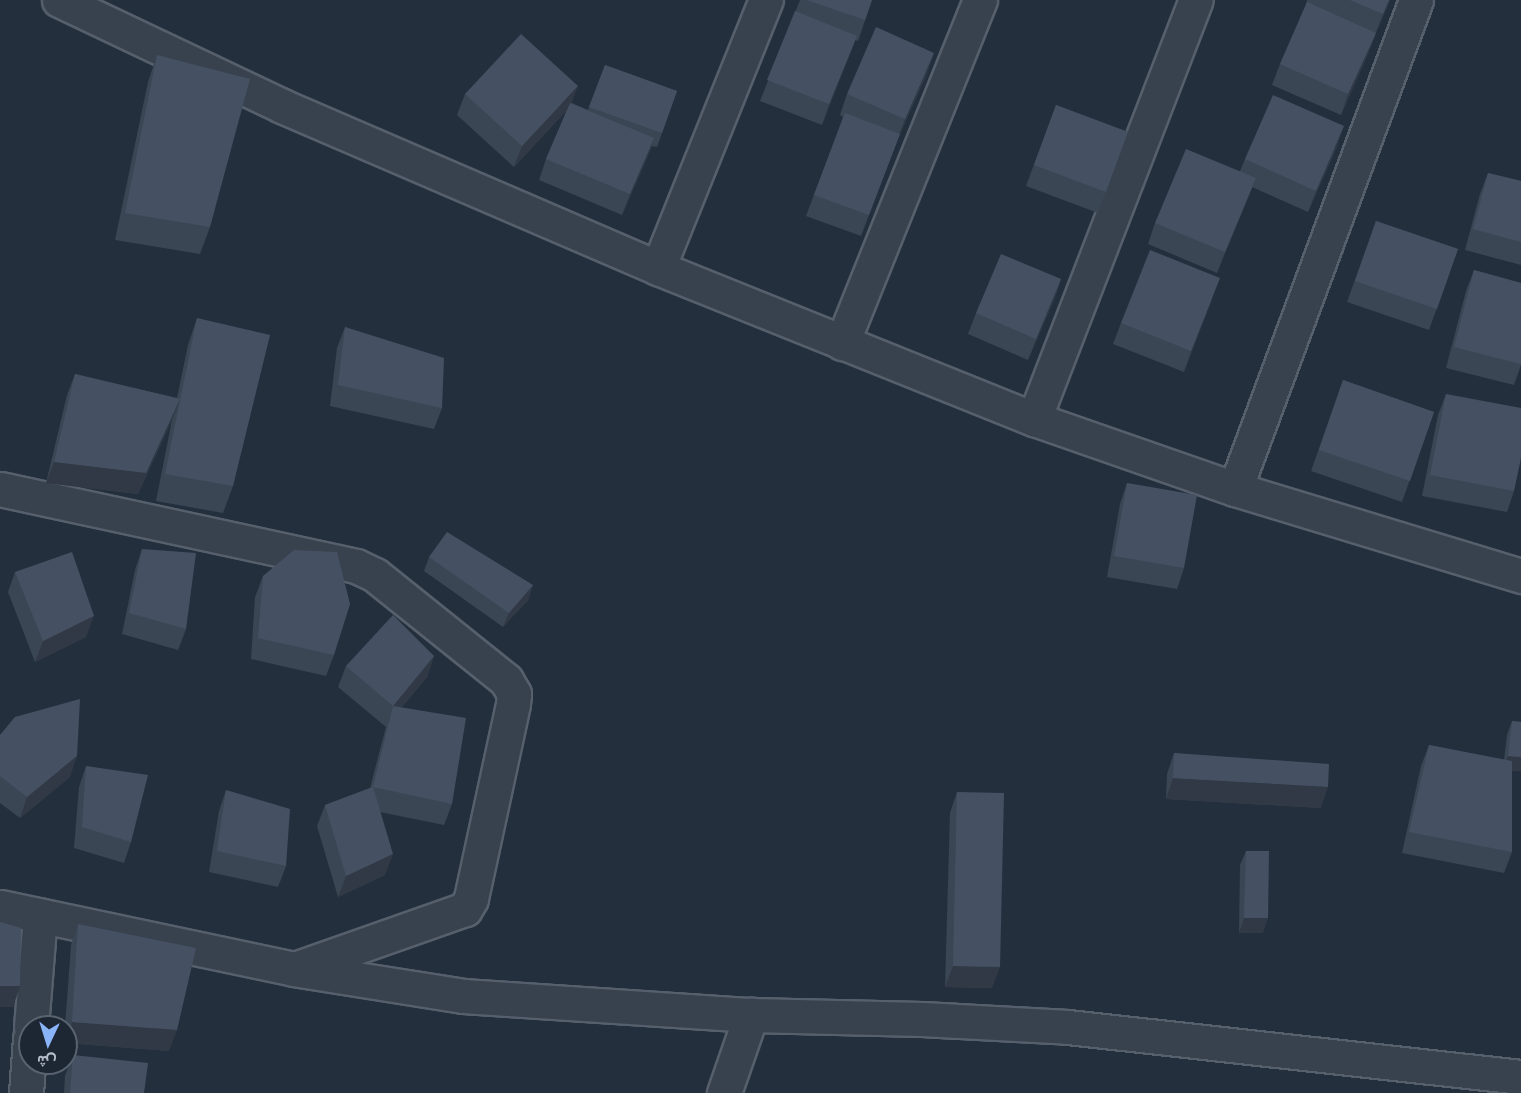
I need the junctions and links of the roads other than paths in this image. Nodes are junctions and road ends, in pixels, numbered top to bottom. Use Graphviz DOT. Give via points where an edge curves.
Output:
graph roads {
  1 [pos="59,0"];
  2 [pos="766,0"];
  3 [pos="980,0"];
  4 [pos="1196,0"];
  5 [pos="1416,0"];
  6 [pos="658,268"];
  7 [pos="842,343"];
  8 [pos="1034,419"];
  9 [pos="0,489"];
  10 [pos="1235,489"];
  11 [pos="1521,576"];
  12 [pos="0,907"];
  13 [pos="40,915"];
  14 [pos="293,969"];
  15 [pos="32,1015"];
  16 [pos="751,1015"];
  17 [pos="27,1075"];
  18 [pos="1521,1077"];
  19 [pos="26,1093"];
  20 [pos="724,1093"];
  1 -- 6 [label="street" via="282,106"];
  2 -- 6 [label="street"];
  3 -- 7 [label="street"];
  4 -- 8 [label="street"];
  5 -- 10 [label="street"];
  6 -- 7 [label="street"];
  7 -- 8 [label="street"];
  8 -- 10 [label="street"];
  9 -- 14 [label="street" via="362,568 506,680 514,694 513,705 471,899 465,909"];
  10 -- 11 [label="street"];
  12 -- 13 [label="street"];
  13 -- 14 [label="street"];
  13 -- 15 [label="street"];
  14 -- 16 [label="street" via="463,996"];
  16 -- 18 [label="street" via="1068,1027"];
  16 -- 20 [label="street"];
  17 -- 19 [label="street"];
}
